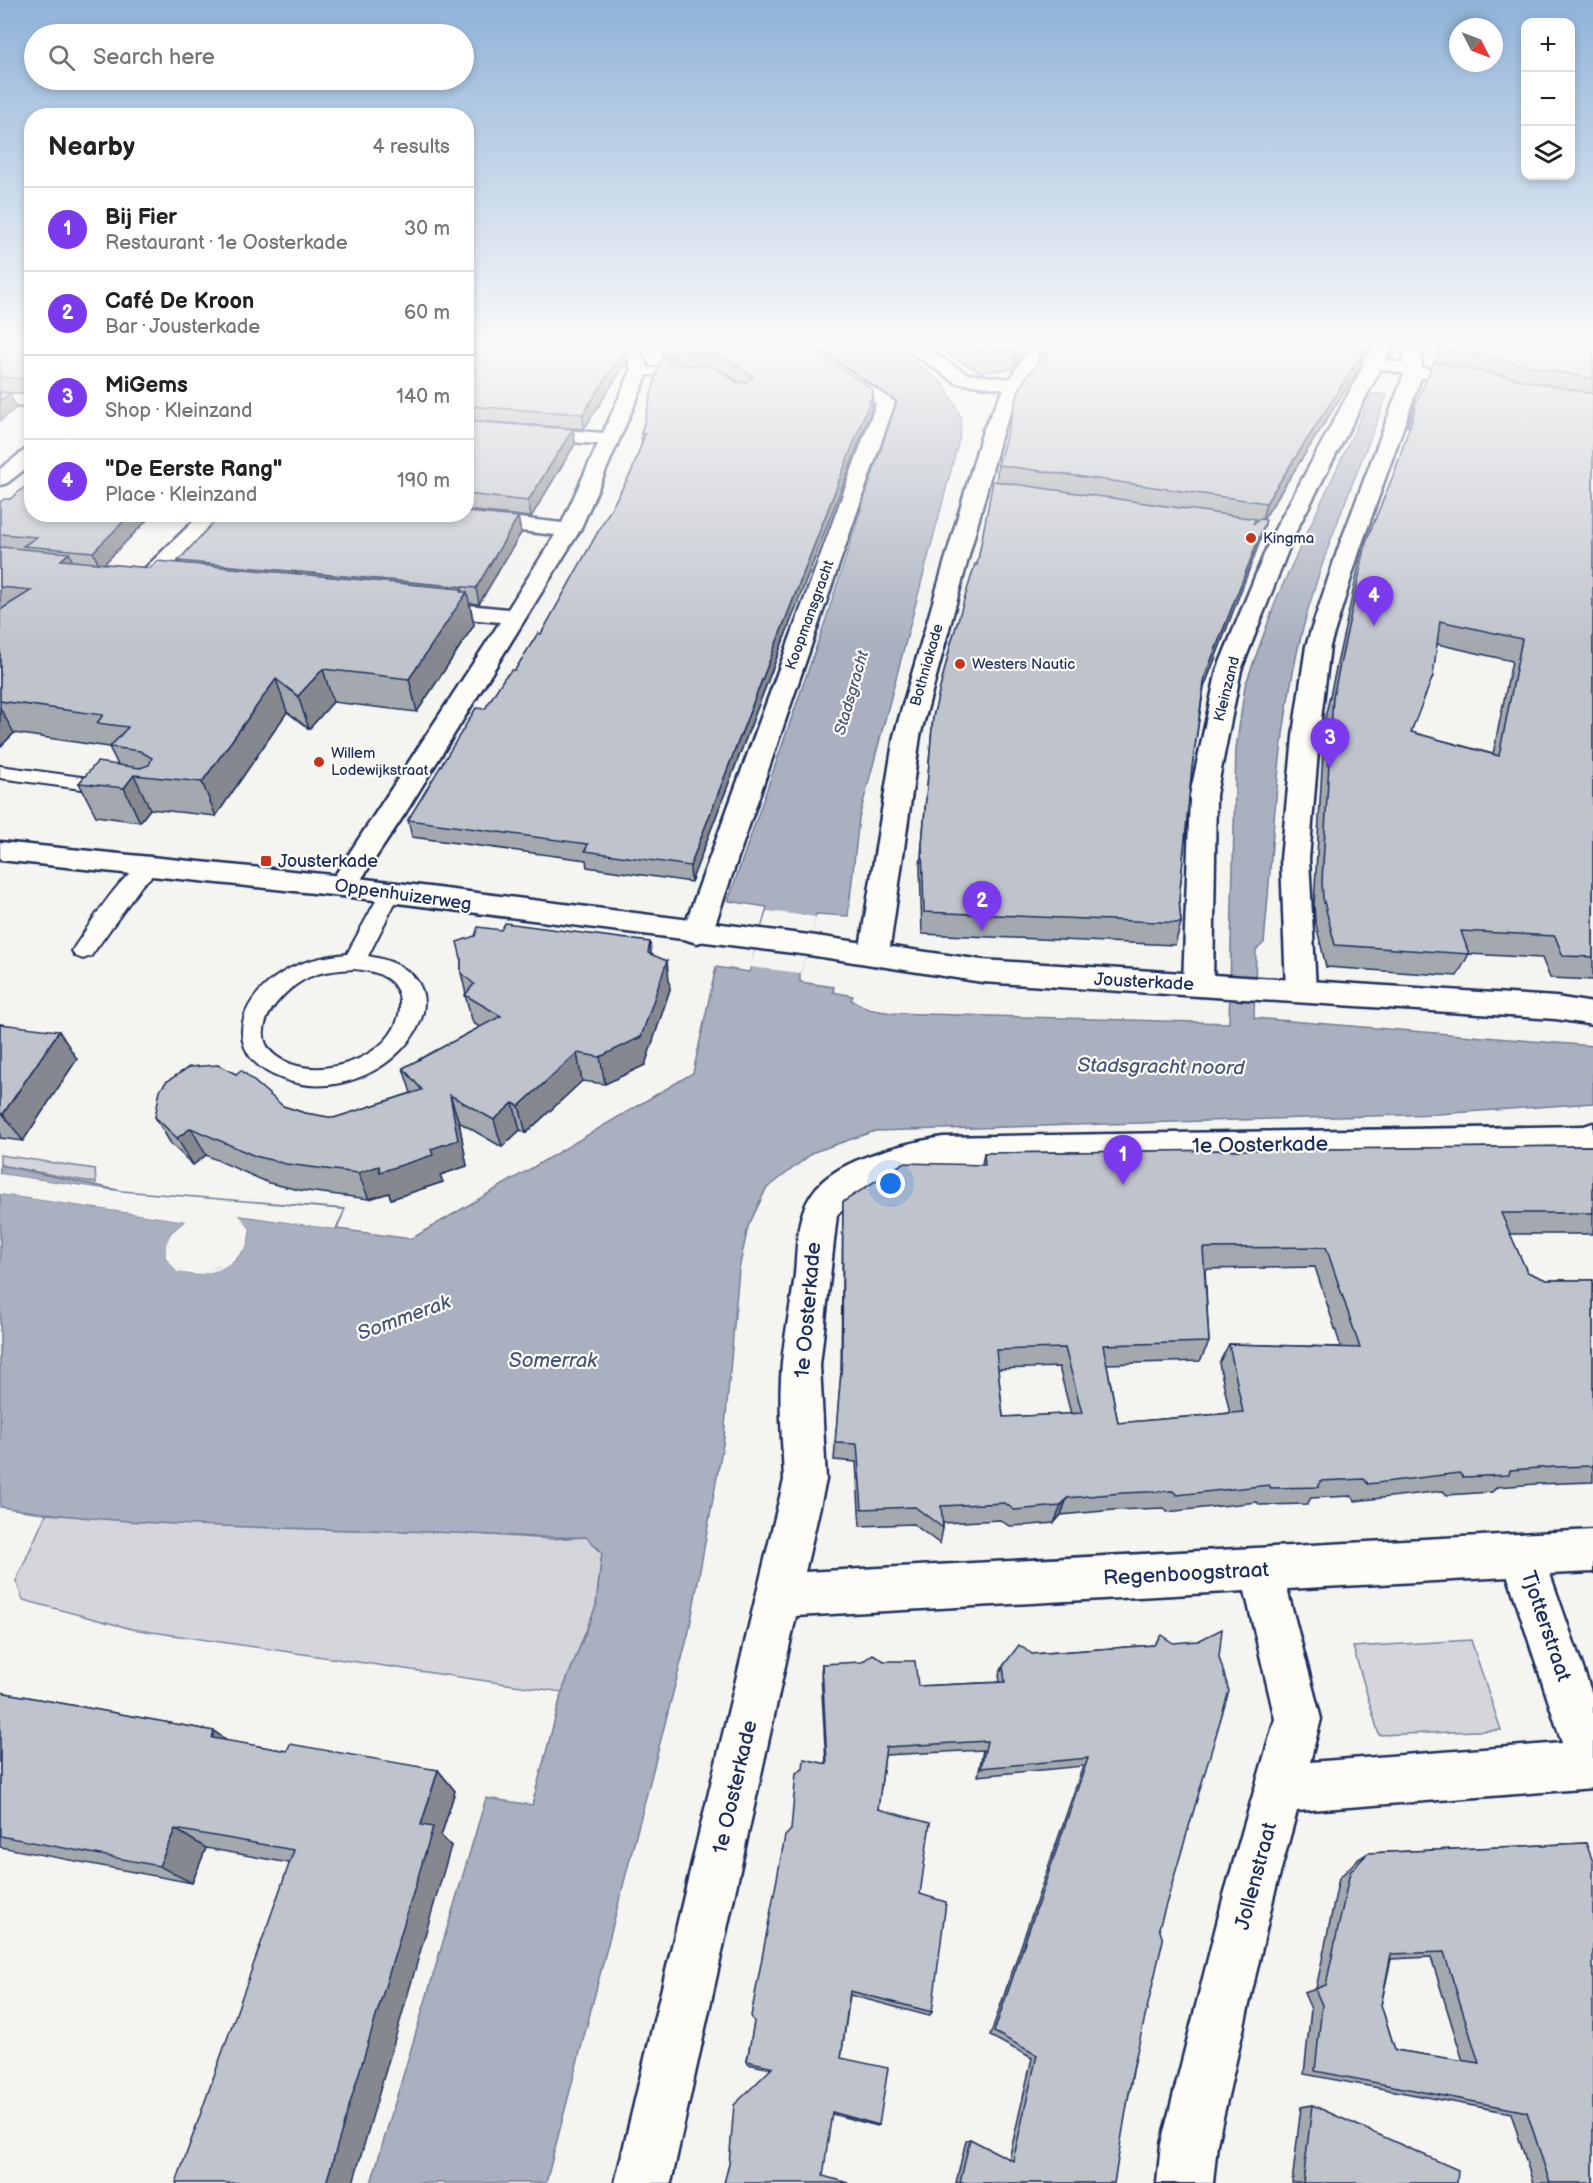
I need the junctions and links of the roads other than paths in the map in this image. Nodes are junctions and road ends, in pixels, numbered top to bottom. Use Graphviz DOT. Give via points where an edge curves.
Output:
graph roads {
  1 [pos="609,443"];
  2 [pos="871,443"];
  3 [pos="992,443"];
  4 [pos="1343,443"];
  5 [pos="1375,443"];
  6 [pos="24,460"];
  7 [pos="0,479"];
  8 [pos="474,519"];
  9 [pos="206,522"];
  10 [pos="569,530"];
  11 [pos="123,578"];
  12 [pos="146,580"];
  13 [pos="170,582"];
  14 [pos="408,606"];
  15 [pos="516,617"];
  16 [pos="0,772"];
  17 [pos="133,790"];
  18 [pos="0,851"];
  19 [pos="153,866"];
  20 [pos="342,886"];
  21 [pos="390,894"];
  22 [pos="697,933"];
  23 [pos="83,951"];
  24 [pos="874,954"];
  25 [pos="354,961"];
  26 [pos="1206,985"];
  27 [pos="1301,990"];
  28 [pos="1593,1014"];
  29 [pos="1593,1136"];
  30 [pos="1593,1551"];
  31 [pos="1522,1556"];
  32 [pos="1261,1570"];
  33 [pos="779,1595"];
  34 [pos="1593,1764"];
  35 [pos="1280,1788"];
  36 [pos="643,2183"];
  37 [pos="1185,2183"];
  1 -- 10 [label="street"];
  2 -- 22 [label="street, Koopmansgracht"];
  3 -- 24 [label="street, Bothniakade" via="987,492 907,736"];
  4 -- 26 [label="street, Kleinzand" via="1271,533 1229,670 1203,795"];
  5 -- 27 [label="street, Kleinzand" via="1349,549 1318,646 1295,859"];
  6 -- 7 [label="street"];
  8 -- 10 [label="street"];
  9 -- 12 [label="street"];
  10 -- 15 [label="street"];
  11 -- 12 [label="street"];
  12 -- 13 [label="street"];
  14 -- 15 [label="street"];
  15 -- 20 [label="street"];
  16 -- 17 [label="lane"];
  18 -- 19 [label="street, Oppenhuizerweg"];
  19 -- 20 [label="street, Oppenhuizerweg"];
  19 -- 23 [label="lane" via="135,880"];
  20 -- 21 [label="street, Oppenhuizerweg"];
  21 -- 22 [label="street, Oppenhuizerweg"];
  21 -- 25 [label="lane"];
  22 -- 24 [label="street, Jousterkade"];
  24 -- 26 [label="street, Jousterkade" via="982,971"];
  25 -- 25 [label="lane" via="332,962 301,972 279,985 259,1007 251,1028 254,1045 268,1063 297,1076 324,1077 360,1068 389,1052 409,1028 415,1010 408,984 386,968"];
  26 -- 27 [label="street, Jousterkade"];
  27 -- 28 [label="street, Jousterkade"];
  29 -- 33 [label="street, 1e Oosterkade" via="1584,1140 943,1151 913,1155 860,1177 822,1206 814,1233 800,1368 805,1480"];
  30 -- 31 [label="street, Regenboogstraat"];
  31 -- 32 [label="street, Regenboogstraat"];
  31 -- 34 [label="street, Tjotterstraat"];
  32 -- 33 [label="street, Regenboogstraat"];
  32 -- 35 [label="street, Jollenstraat" via="1298,1719"];
  33 -- 36 [label="street, 1e Oosterkade"];
  34 -- 35 [label="street"];
  35 -- 37 [label="street, Jollenstraat" via="1249,1895 1192,2133"];
}
